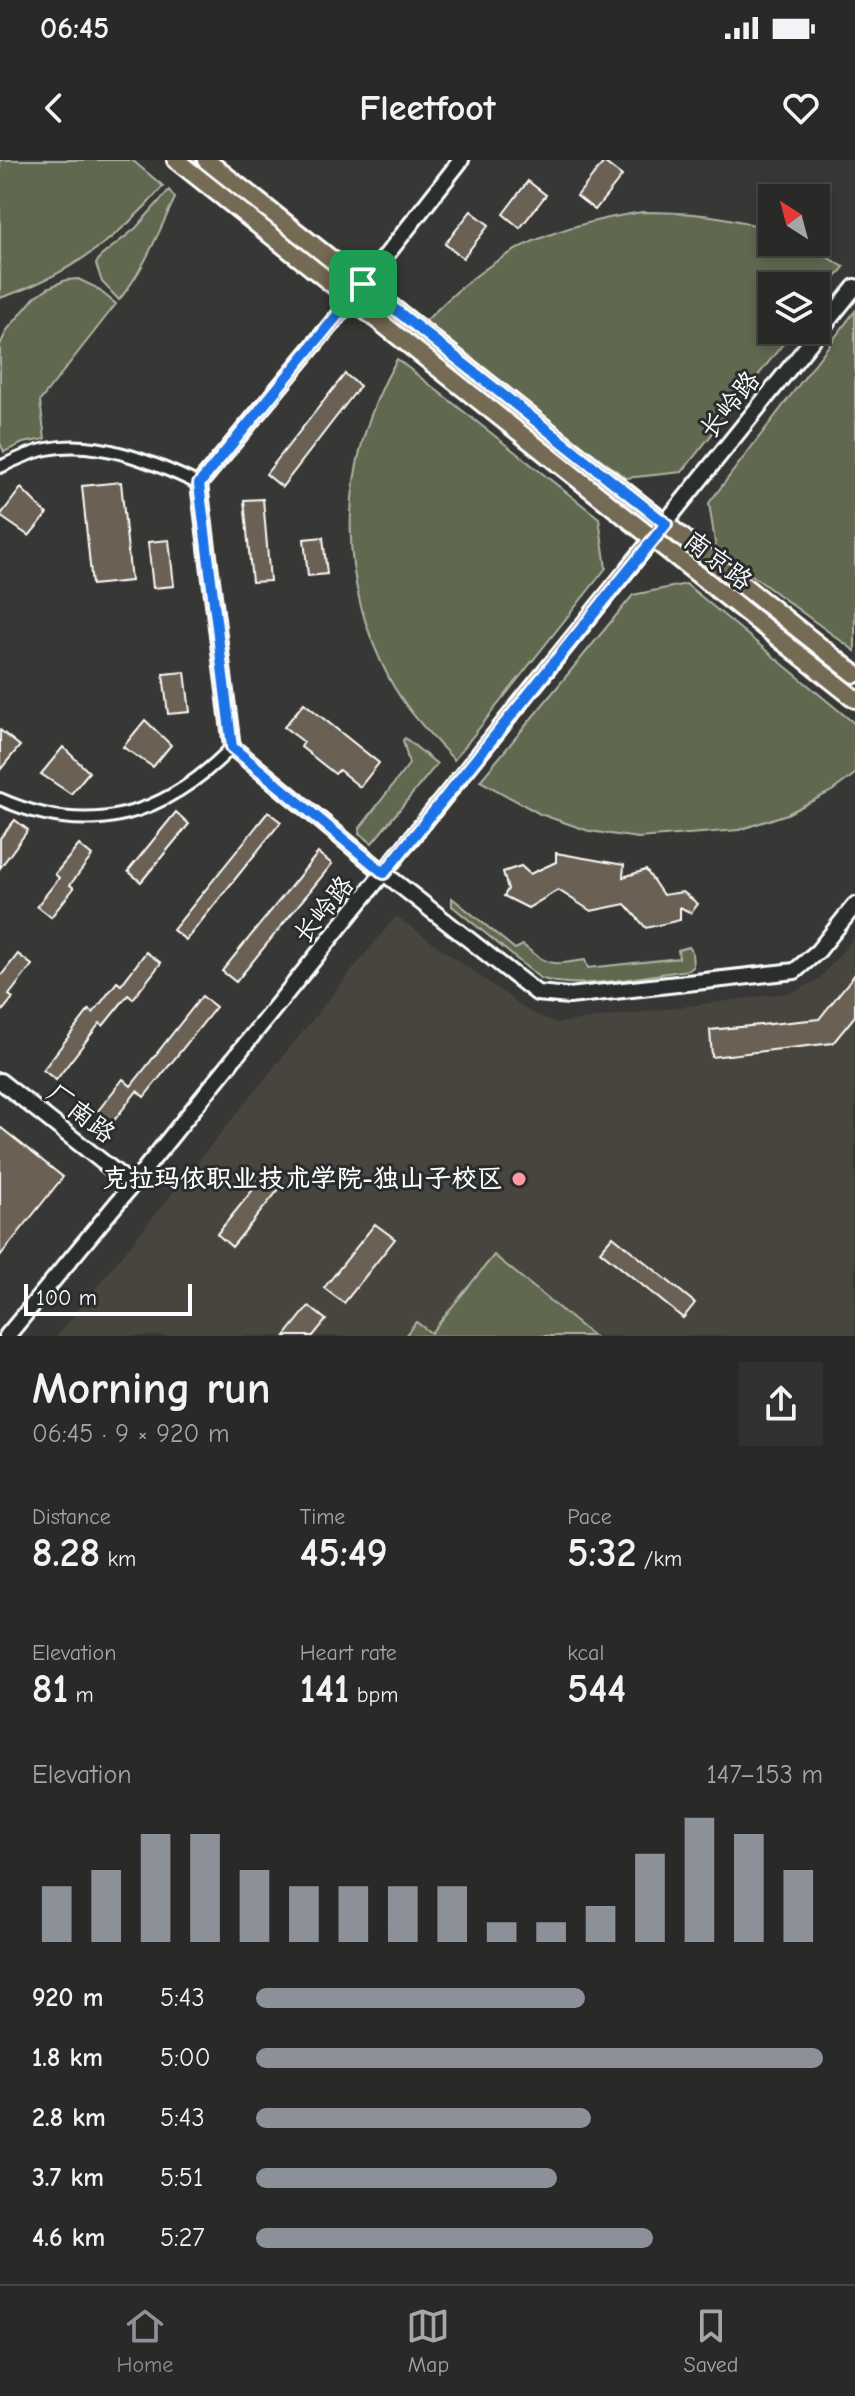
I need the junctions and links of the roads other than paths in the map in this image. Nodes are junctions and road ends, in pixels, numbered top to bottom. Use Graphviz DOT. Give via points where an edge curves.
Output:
graph roads {
  1 [pos="176,160"];
  2 [pos="206,160"];
  3 [pos="461,160"];
  4 [pos="363,284"];
  5 [pos="855,287"];
  6 [pos="352,299"];
  7 [pos="0,467"];
  8 [pos="199,484"];
  9 [pos="666,524"];
  10 [pos="653,540"];
  11 [pos="855,674"];
  12 [pos="855,699"];
  13 [pos="232,747"];
  14 [pos="0,799"];
  15 [pos="384,873"];
  16 [pos="855,905"];
  17 [pos="0,1081"];
  18 [pos="132,1185"];
  19 [pos="7,1336"];
  1 -- 6 [label="main road, 南京路"];
  2 -- 4 [label="main road, 南京路"];
  3 -- 4 [label="street"];
  4 -- 6 [label="street"];
  4 -- 9 [label="main road, 南京路"];
  5 -- 9 [label="street, 长岭路"];
  6 -- 8 [label="street"];
  6 -- 10 [label="main road, 南京路"];
  7 -- 8 [label="street" via="45,449 72,446 133,457"];
  8 -- 13 [label="street"];
  9 -- 10 [label="street, 长岭路"];
  9 -- 11 [label="main road, 南京路"];
  10 -- 12 [label="main road, 南京路"];
  10 -- 15 [label="street, 长岭路"];
  13 -- 14 [label="street" via="192,781 127,815 63,818"];
  13 -- 15 [label="street"];
  15 -- 16 [label="street" via="537,993 569,996 795,971"];
  15 -- 18 [label="street, 长岭路"];
  17 -- 18 [label="street, 厂南路"];
  18 -- 19 [label="street, 长岭路"];
}
